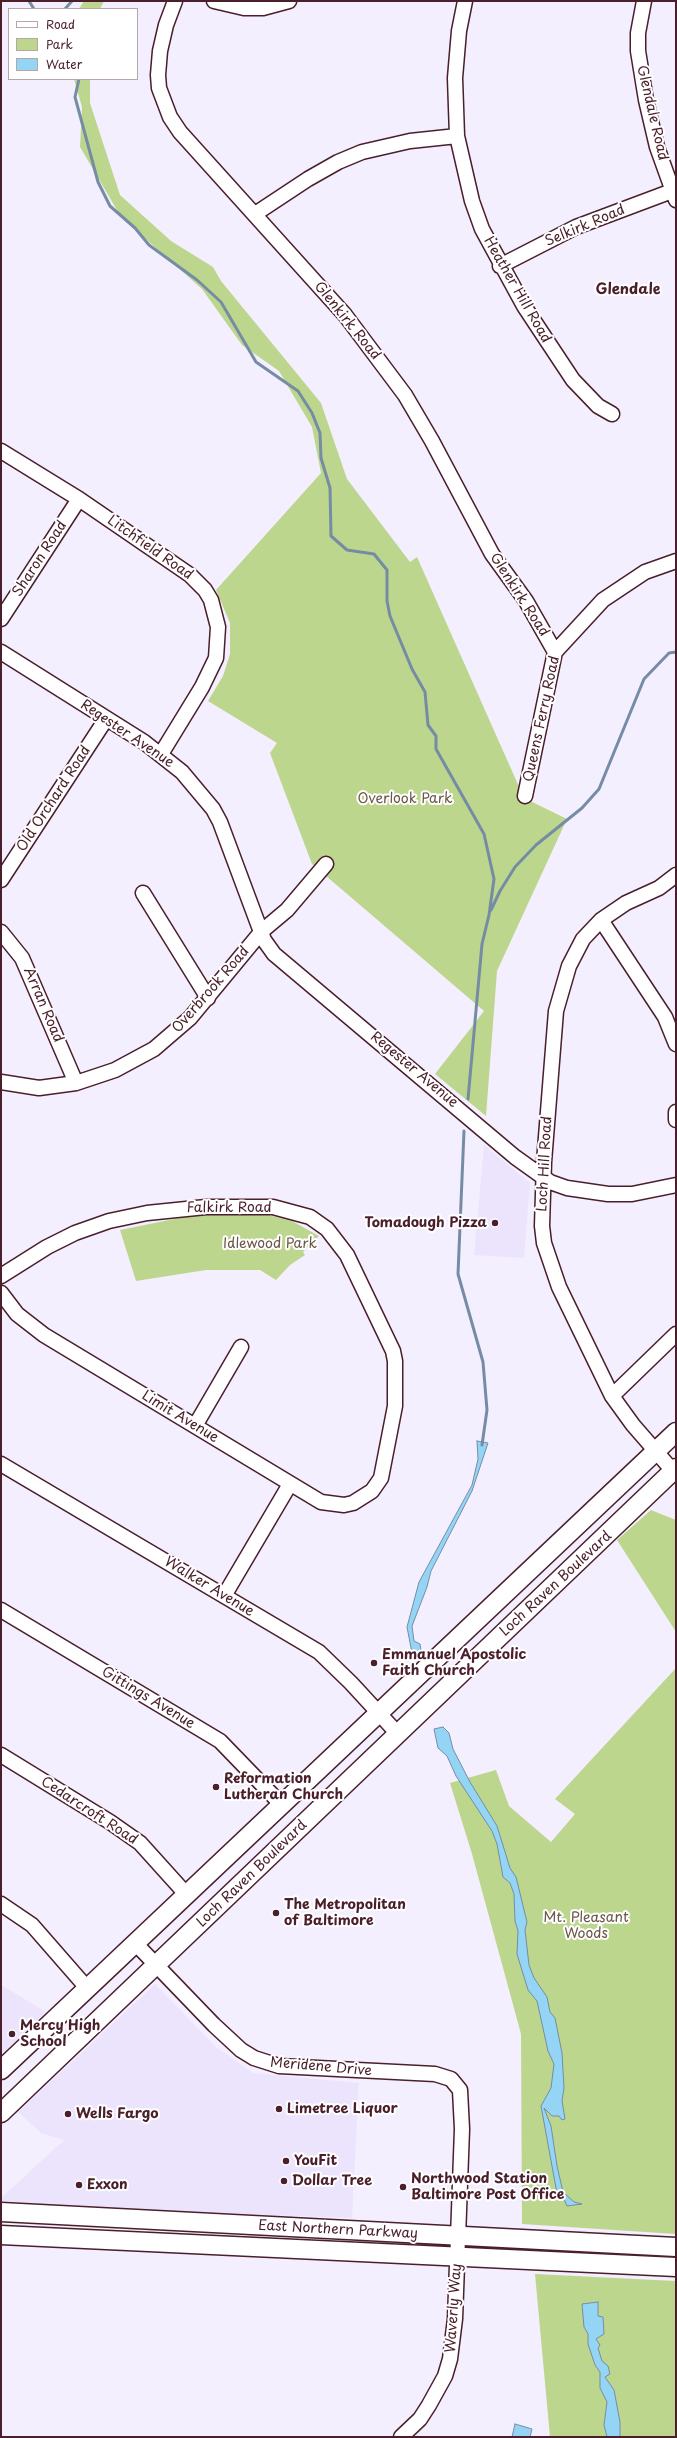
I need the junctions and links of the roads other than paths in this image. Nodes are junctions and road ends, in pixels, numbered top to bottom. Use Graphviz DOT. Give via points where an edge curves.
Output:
graph roads {
  1 [pos="175,1"];
  2 [pos="214,1"];
  3 [pos="289,1"];
  4 [pos="465,1"];
  5 [pos="644,1"];
  6 [pos="457,136"];
  7 [pos="674,196"];
  8 [pos="255,214"];
  9 [pos="500,266"];
  10 [pos="612,414"];
  11 [pos="1,450"];
  12 [pos="79,499"];
  13 [pos="676,561"];
  14 [pos="1,619"];
  15 [pos="1,652"];
  16 [pos="555,652"];
  17 [pos="106,719"];
  18 [pos="161,754"];
  19 [pos="525,796"];
  20 [pos="326,864"];
  21 [pos="676,875"];
  22 [pos="1,880"];
  23 [pos="143,893"];
  24 [pos="601,920"];
  25 [pos="262,931"];
  26 [pos="1,932"];
  27 [pos="208,998"];
  28 [pos="676,1044"];
  29 [pos="1,1082"];
  30 [pos="76,1083"];
  31 [pos="676,1112"];
  32 [pos="676,1120"];
  33 [pos="543,1176"];
  34 [pos="676,1185"];
  35 [pos="1,1276"];
  36 [pos="1,1293"];
  37 [pos="676,1334"];
  38 [pos="241,1348"];
  39 [pos="612,1396"];
  40 [pos="195,1426"];
  41 [pos="676,1432"];
  42 [pos="655,1451"];
  43 [pos="1,1464"];
  44 [pos="674,1470"];
  45 [pos="290,1484"];
  46 [pos="372,1491"];
  47 [pos="224,1596"];
  48 [pos="1,1610"];
  49 [pos="378,1712"];
  50 [pos="398,1734"];
  51 [pos="1,1755"];
  52 [pos="281,1804"];
  53 [pos="186,1894"];
  54 [pos="1,1904"];
  55 [pos="135,1943"];
  56 [pos="156,1965"];
  57 [pos="87,1988"];
  58 [pos="1,2070"];
  59 [pos="456,2084"];
  60 [pos="1,2113"];
  61 [pos="1,2212"];
  62 [pos="1,2235"];
  63 [pos="458,2236"];
  64 [pos="676,2246"];
  65 [pos="458,2256"];
  66 [pos="676,2267"];
  67 [pos="401,2437"];
  1 -- 8 [label="street, Glenkirk Road" via="160,51 159,88 164,102 180,132"];
  2 -- 3 [label="street" via="244,8 263,8"];
  4 -- 6 [label="street, Heather Hill Road" via="459,31 455,78"];
  5 -- 7 [label="street, Glendale Road" via="638,34 639,56 657,147"];
  6 -- 8 [label="street" via="403,142 362,152 308,179"];
  6 -- 9 [label="street, Heather Hill Road" via="472,201"];
  7 -- 9 [label="street, Selkirk Road" via="576,227"];
  8 -- 16 [label="street, Glenkirk Road" via="345,315 405,395 492,554 526,601"];
  9 -- 10 [label="street, Heather Hill Road" via="573,380 594,402"];
  11 -- 12 [label="street, Litchfield Road"];
  12 -- 14 [label="street, Sharon Road"];
  12 -- 18 [label="street, Litchfield Road" via="190,575 205,590 214,610 218,627 216,658 202,687"];
  13 -- 16 [label="street, Queens Ferry Road" via="645,572 603,600"];
  15 -- 17 [label="street, Regester Avenue"];
  16 -- 19 [label="street, Queens Ferry Road"];
  17 -- 18 [label="street, Regester Avenue"];
  17 -- 22 [label="street, Old Orchard Road"];
  18 -- 25 [label="street, Regester Avenue" via="182,772 213,809 226,835"];
  20 -- 25 [label="street, Overbrook Road" via="287,910"];
  21 -- 24 [label="street, Loch Hill Road"];
  23 -- 27 [label="street"];
  24 -- 28 [label="street" via="665,1017"];
  24 -- 33 [label="street, Loch Hill Road" via="575,953 559,998"];
  25 -- 27 [label="street, Overbrook Road"];
  25 -- 33 [label="street, Regester Avenue" via="264,940 274,954 515,1157"];
  26 -- 30 [label="street, Arran Road" via="22,958"];
  27 -- 30 [label="street, Overbrook Road" via="186,1022 154,1049 115,1070"];
  29 -- 30 [label="street, Overbrook Road" via="39,1088"];
  31 -- 32 [label="street"];
  33 -- 34 [label="street, Regester Avenue" via="550,1182 567,1188 608,1194 632,1194"];
  33 -- 39 [label="street, Loch Hill Road" via="542,1234 548,1257 559,1287"];
  35 -- 46 [label="street, Falkirk Road" via="75,1233 109,1221 147,1213 211,1207 273,1207 302,1214 319,1223 338,1240 348,1255 389,1341 395,1361 395,1406 390,1435 380,1478"];
  36 -- 40 [label="street, Limit Avenue" via="17,1314 44,1335"];
  37 -- 39 [label="street"];
  38 -- 40 [label="street"];
  39 -- 42 [label="street, Loch Hill Road"];
  40 -- 45 [label="street, Limit Avenue"];
  41 -- 42 [label="main road, Loch Raven Boulevard"];
  42 -- 44 [label="street, Loch Hill Road"];
  42 -- 49 [label="main road, Loch Raven Boulevard"];
  43 -- 47 [label="street, Walker Avenue"];
  44 -- 50 [label="main road, Loch Raven Boulevard"];
  45 -- 46 [label="street, Limit Avenue" via="321,1502 332,1505 353,1503"];
  45 -- 47 [label="street"];
  47 -- 49 [label="street, Walker Avenue" via="319,1652"];
  48 -- 52 [label="street, Gittings Avenue" via="220,1741"];
  49 -- 50 [label="street, Walker Avenue"];
  49 -- 52 [label="main road, Loch Raven Boulevard"];
  50 -- 56 [label="main road, Loch Raven Boulevard"];
  51 -- 53 [label="street, Cedarcroft Road" via="135,1840"];
  52 -- 53 [label="main road, Loch Raven Boulevard"];
  53 -- 55 [label="main road, Loch Raven Boulevard"];
  54 -- 57 [label="street" via="32,1925"];
  55 -- 56 [label="street, Meridene Drive"];
  55 -- 57 [label="main road, Loch Raven Boulevard"];
  56 -- 59 [label="street, Meridene Drive" via="214,2025 241,2050 254,2058 279,2066 435,2074 445,2076"];
  56 -- 60 [label="main road, Loch Raven Boulevard"];
  57 -- 58 [label="main road, Loch Raven Boulevard"];
  59 -- 63 [label="street, Waverly Way" via="461,2095 463,2118"];
  61 -- 63 [label="main road, East Northern Parkway"];
  62 -- 65 [label="main road, East Northern Parkway"];
  63 -- 64 [label="main road, East Northern Parkway"];
  63 -- 65 [label="street, Waverly Way"];
  65 -- 66 [label="main road, East Northern Parkway"];
  65 -- 67 [label="street, Waverly Way" via="455,2319 445,2376 420,2419"];
}
